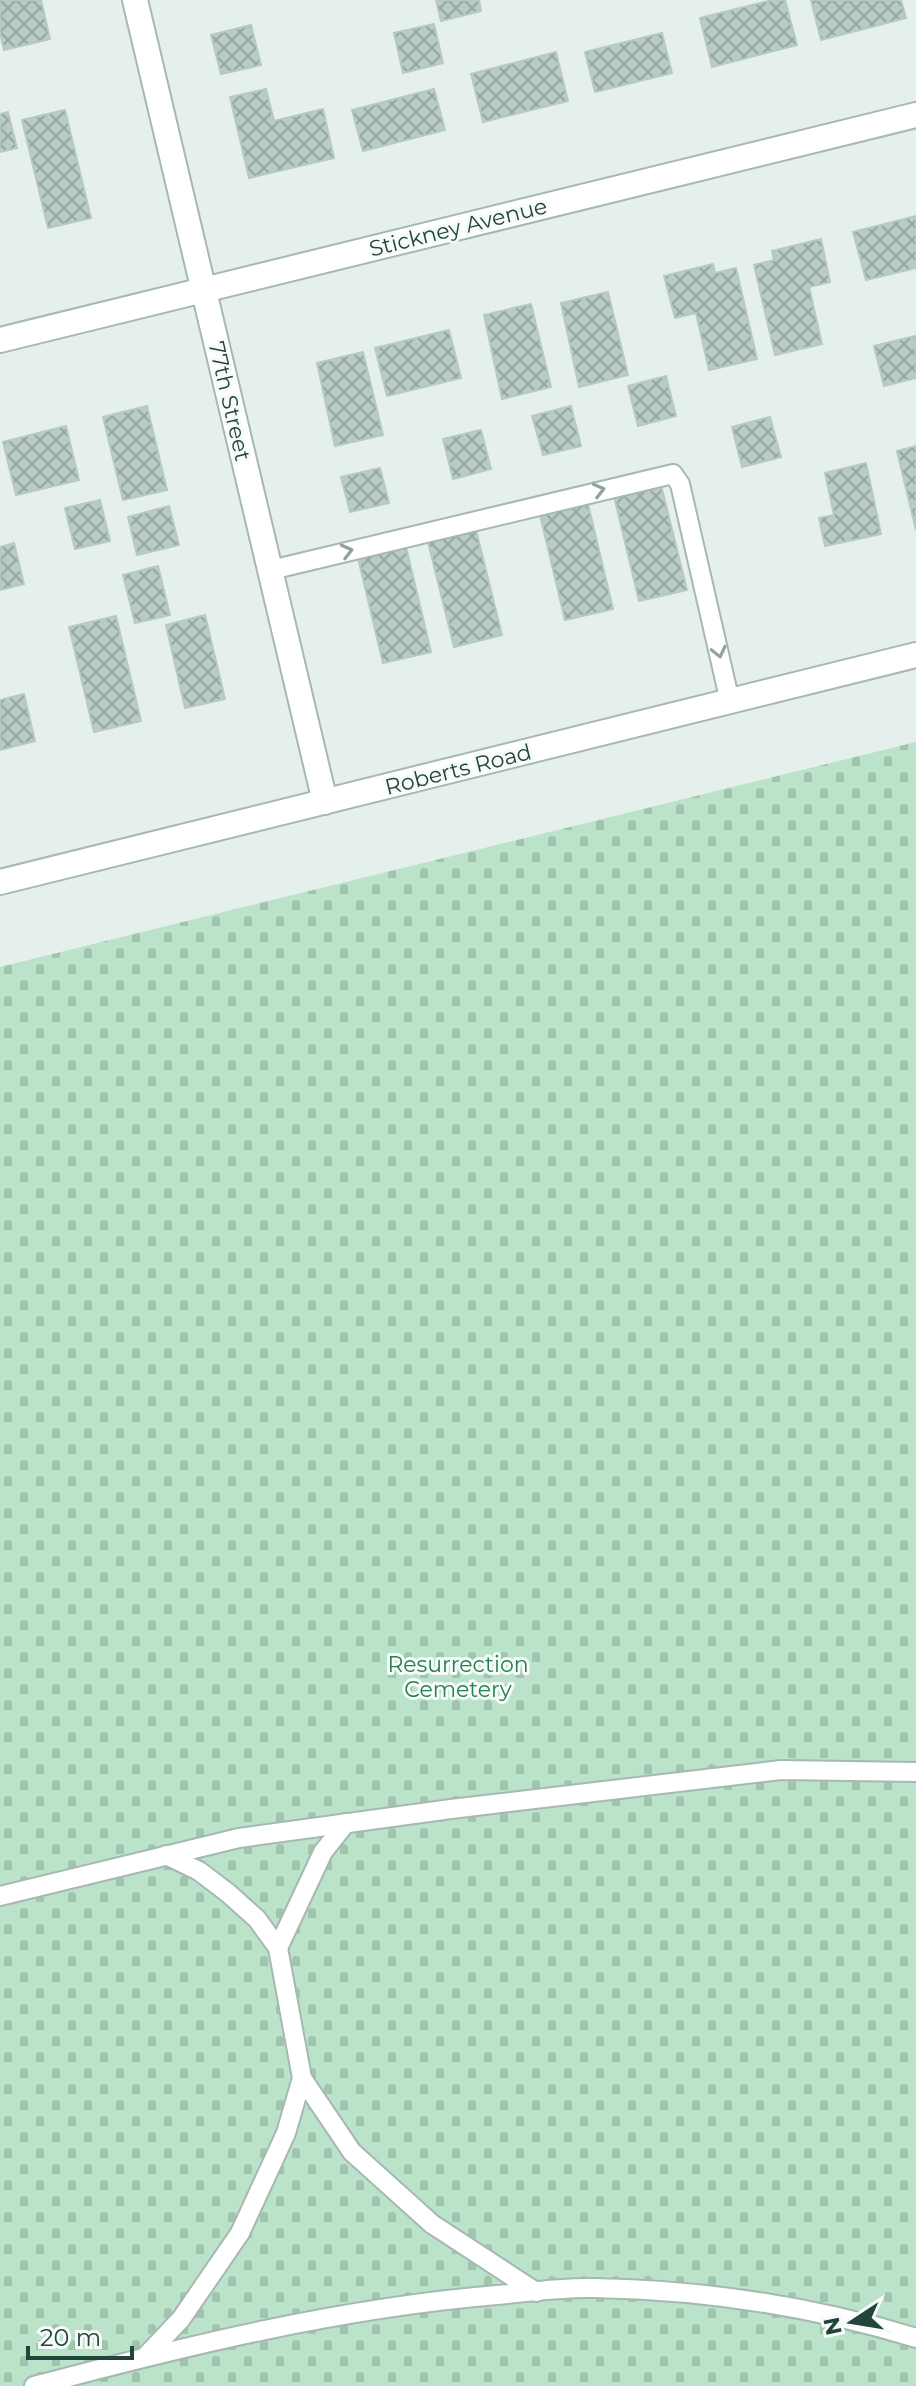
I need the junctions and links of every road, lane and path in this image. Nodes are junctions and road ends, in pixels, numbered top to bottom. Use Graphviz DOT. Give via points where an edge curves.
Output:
graph roads {
  1 [pos="135,0"];
  2 [pos="916,115"];
  3 [pos="204,289"];
  4 [pos="0,340"];
  5 [pos="271,570"];
  6 [pos="916,655"];
  7 [pos="730,702"];
  8 [pos="325,802"];
  9 [pos="0,882"];
  10 [pos="916,1772"];
  11 [pos="346,1823"];
  12 [pos="166,1855"];
  13 [pos="0,1896"];
  14 [pos="278,1948"];
  15 [pos="302,2078"];
  16 [pos="536,2292"];
  17 [pos="916,2338"];
  18 [pos="145,2357"];
  19 [pos="34,2386"];
  1 -- 3 [label="street, 77th Street"];
  2 -- 3 [label="street, Stickney Avenue"];
  3 -- 4 [label="street, Stickney Avenue"];
  3 -- 5 [label="street, 77th Street"];
  5 -- 7 [label="lane, one-way" via="673,474 680,484"];
  5 -- 8 [label="street, 77th Street"];
  6 -- 7 [label="street, Roberts Road"];
  7 -- 8 [label="street, Roberts Road"];
  8 -- 9 [label="street, Roberts Road"];
  10 -- 11 [label="lane" via="781,1770"];
  11 -- 12 [label="lane"];
  11 -- 14 [label="lane" via="323,1852"];
  12 -- 13 [label="lane"];
  12 -- 14 [label="lane" via="228,1893"];
  14 -- 15 [label="lane"];
  15 -- 16 [label="lane" via="352,2152 432,2224"];
  15 -- 18 [label="lane" via="286,2133 240,2233 181,2319"];
  16 -- 17 [label="lane" via="591,2287 734,2297 865,2322"];
  16 -- 18 [label="lane" via="312,2319"];
  18 -- 19 [label="lane"];
}
